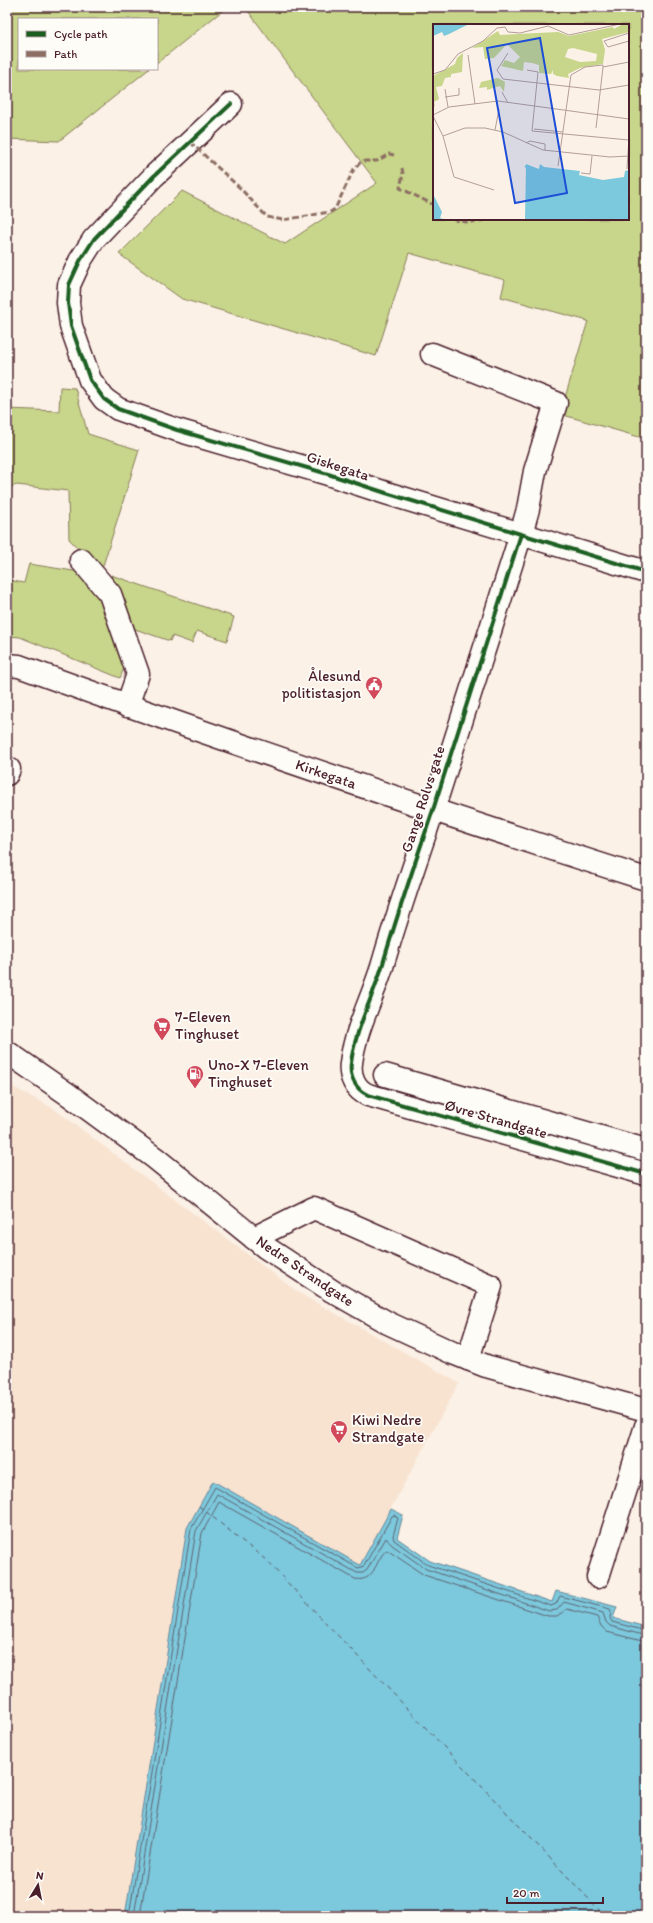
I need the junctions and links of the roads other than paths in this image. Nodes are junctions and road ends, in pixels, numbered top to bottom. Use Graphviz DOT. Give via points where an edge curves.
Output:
graph roads {
  1 [pos="231,104"];
  2 [pos="432,354"];
  3 [pos="521,534"];
  4 [pos="81,560"];
  5 [pos="646,572"];
  6 [pos="7,666"];
  7 [pos="127,706"];
  8 [pos="433,810"];
  9 [pos="646,879"];
  10 [pos="7,1052"];
  11 [pos="351,1073"];
  12 [pos="385,1075"];
  13 [pos="646,1150"];
  14 [pos="646,1174"];
  15 [pos="254,1238"];
  16 [pos="468,1359"];
  17 [pos="646,1410"];
  18 [pos="646,1426"];
  19 [pos="598,1577"];
  1 -- 3 [label="main road, Giskegata" via="154,176 94,239 80,261 69,285 68,303 71,326 90,380 104,399 118,409 177,430"];
  2 -- 3 [label="main road, Gange Rolvs gate" via="556,403 535,471"];
  3 -- 5 [label="main road, Giskegata"];
  3 -- 8 [label="main road, Gange Rolvs gate"];
  4 -- 7 [label="main road" via="110,594 138,674"];
  6 -- 7 [label="main road, Kirkegata" via="19,666"];
  7 -- 8 [label="main road, Kirkegata"];
  8 -- 9 [label="main road, Kirkegata"];
  8 -- 11 [label="main road, Gange Rolvs gate" via="354,1048 350,1064"];
  10 -- 15 [label="main road, Nedre Strandgate" via="155,1158"];
  11 -- 14 [label="main road, Øvre Strandgate" via="360,1092 368,1095"];
  12 -- 13 [label="main road"];
  15 -- 16 [label="main road, Nedre Strandgate" via="332,1291 388,1323"];
  15 -- 16 [label="main road" via="314,1208 491,1286"];
  16 -- 17 [label="main road, Nedre Strandgate"];
  18 -- 19 [label="main road"];
}
